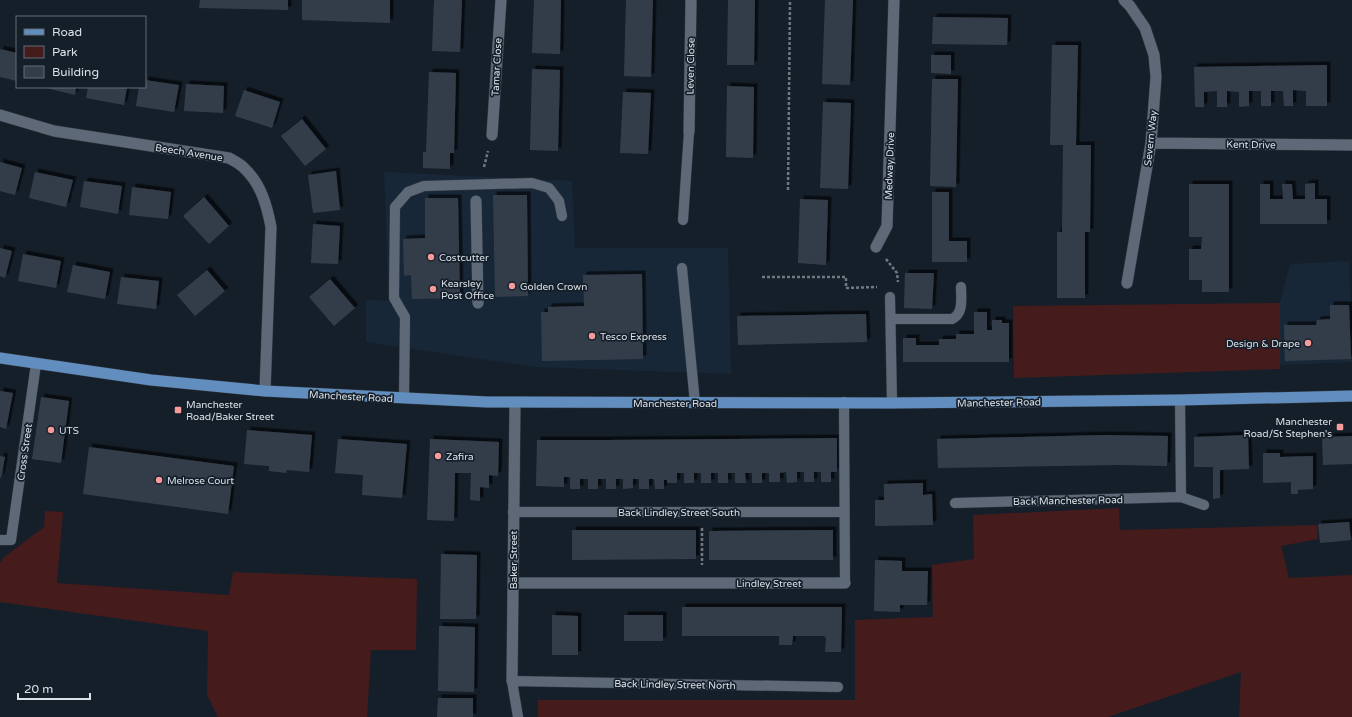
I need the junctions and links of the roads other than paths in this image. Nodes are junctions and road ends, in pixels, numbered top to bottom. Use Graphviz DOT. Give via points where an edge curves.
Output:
graph roads {
  1 [pos="500,0"];
  2 [pos="691,0"];
  3 [pos="894,0"];
  4 [pos="1124,0"];
  5 [pos="0,115"];
  6 [pos="689,132"];
  7 [pos="492,135"];
  8 [pos="1151,143"];
  9 [pos="1352,145"];
  10 [pos="476,201"];
  11 [pos="562,216"];
  12 [pos="683,220"];
  13 [pos="876,247"];
  14 [pos="682,268"];
  15 [pos="1126,284"];
  16 [pos="961,287"];
  17 [pos="890,297"];
  18 [pos="478,303"];
  19 [pos="890,319"];
  20 [pos="0,358"];
  21 [pos="36,364"];
  22 [pos="266,391"];
  23 [pos="1352,396"];
  24 [pos="404,398"];
  25 [pos="1180,400"];
  26 [pos="844,402"];
  27 [pos="515,403"];
  28 [pos="695,403"];
  29 [pos="892,403"];
  30 [pos="1181,497"];
  31 [pos="955,503"];
  32 [pos="1204,505"];
  33 [pos="513,512"];
  34 [pos="844,512"];
  35 [pos="0,540"];
  36 [pos="513,583"];
  37 [pos="845,583"];
  38 [pos="512,681"];
  39 [pos="838,687"];
  40 [pos="518,717"];
  1 -- 7 [label="street, Tamar Close"];
  2 -- 6 [label="street, Leven Close"];
  3 -- 13 [label="street, Medway Drive" via="887,226"];
  4 -- 8 [label="street, Severn Way" via="1145,28 1154,55 1156,76"];
  5 -- 22 [label="street, Beech Avenue" via="54,131 229,158 245,168 257,184 272,227"];
  6 -- 12 [label="lane"];
  8 -- 9 [label="street, Kent Drive"];
  8 -- 15 [label="street, Severn Way"];
  10 -- 18 [label="street"];
  11 -- 24 [label="lane" via="559,201 549,188 532,183 424,186 408,192 395,207 394,298 405,317"];
  14 -- 28 [label="lane"];
  16 -- 19 [label="lane" via="961,310 952,319"];
  17 -- 19 [label="lane"];
  19 -- 29 [label="lane"];
  20 -- 21 [label="main road, Manchester Road"];
  21 -- 22 [label="main road, Manchester Road" via="151,380"];
  21 -- 35 [label="lane, Cross Street" via="11,540"];
  22 -- 24 [label="main road, Manchester Road"];
  23 -- 25 [label="main road, Manchester Road"];
  24 -- 27 [label="main road, Manchester Road"];
  25 -- 29 [label="main road, Manchester Road"];
  25 -- 30 [label="lane"];
  26 -- 28 [label="main road, Manchester Road"];
  26 -- 29 [label="main road, Manchester Road"];
  26 -- 34 [label="lane, Lindley Street"];
  27 -- 28 [label="main road, Manchester Road"];
  27 -- 33 [label="street, Baker Street"];
  30 -- 31 [label="lane, Back Manchester Road"];
  30 -- 32 [label="lane, Back Manchester Road"];
  33 -- 34 [label="lane, Back Lindley Street South"];
  33 -- 36 [label="street, Baker Street"];
  34 -- 37 [label="lane, Lindley Street"];
  36 -- 37 [label="street, Lindley Street"];
  36 -- 38 [label="street, Baker Street"];
  38 -- 39 [label="lane, Back Lindley Street North"];
  38 -- 40 [label="lane, Baker Street"];
}
